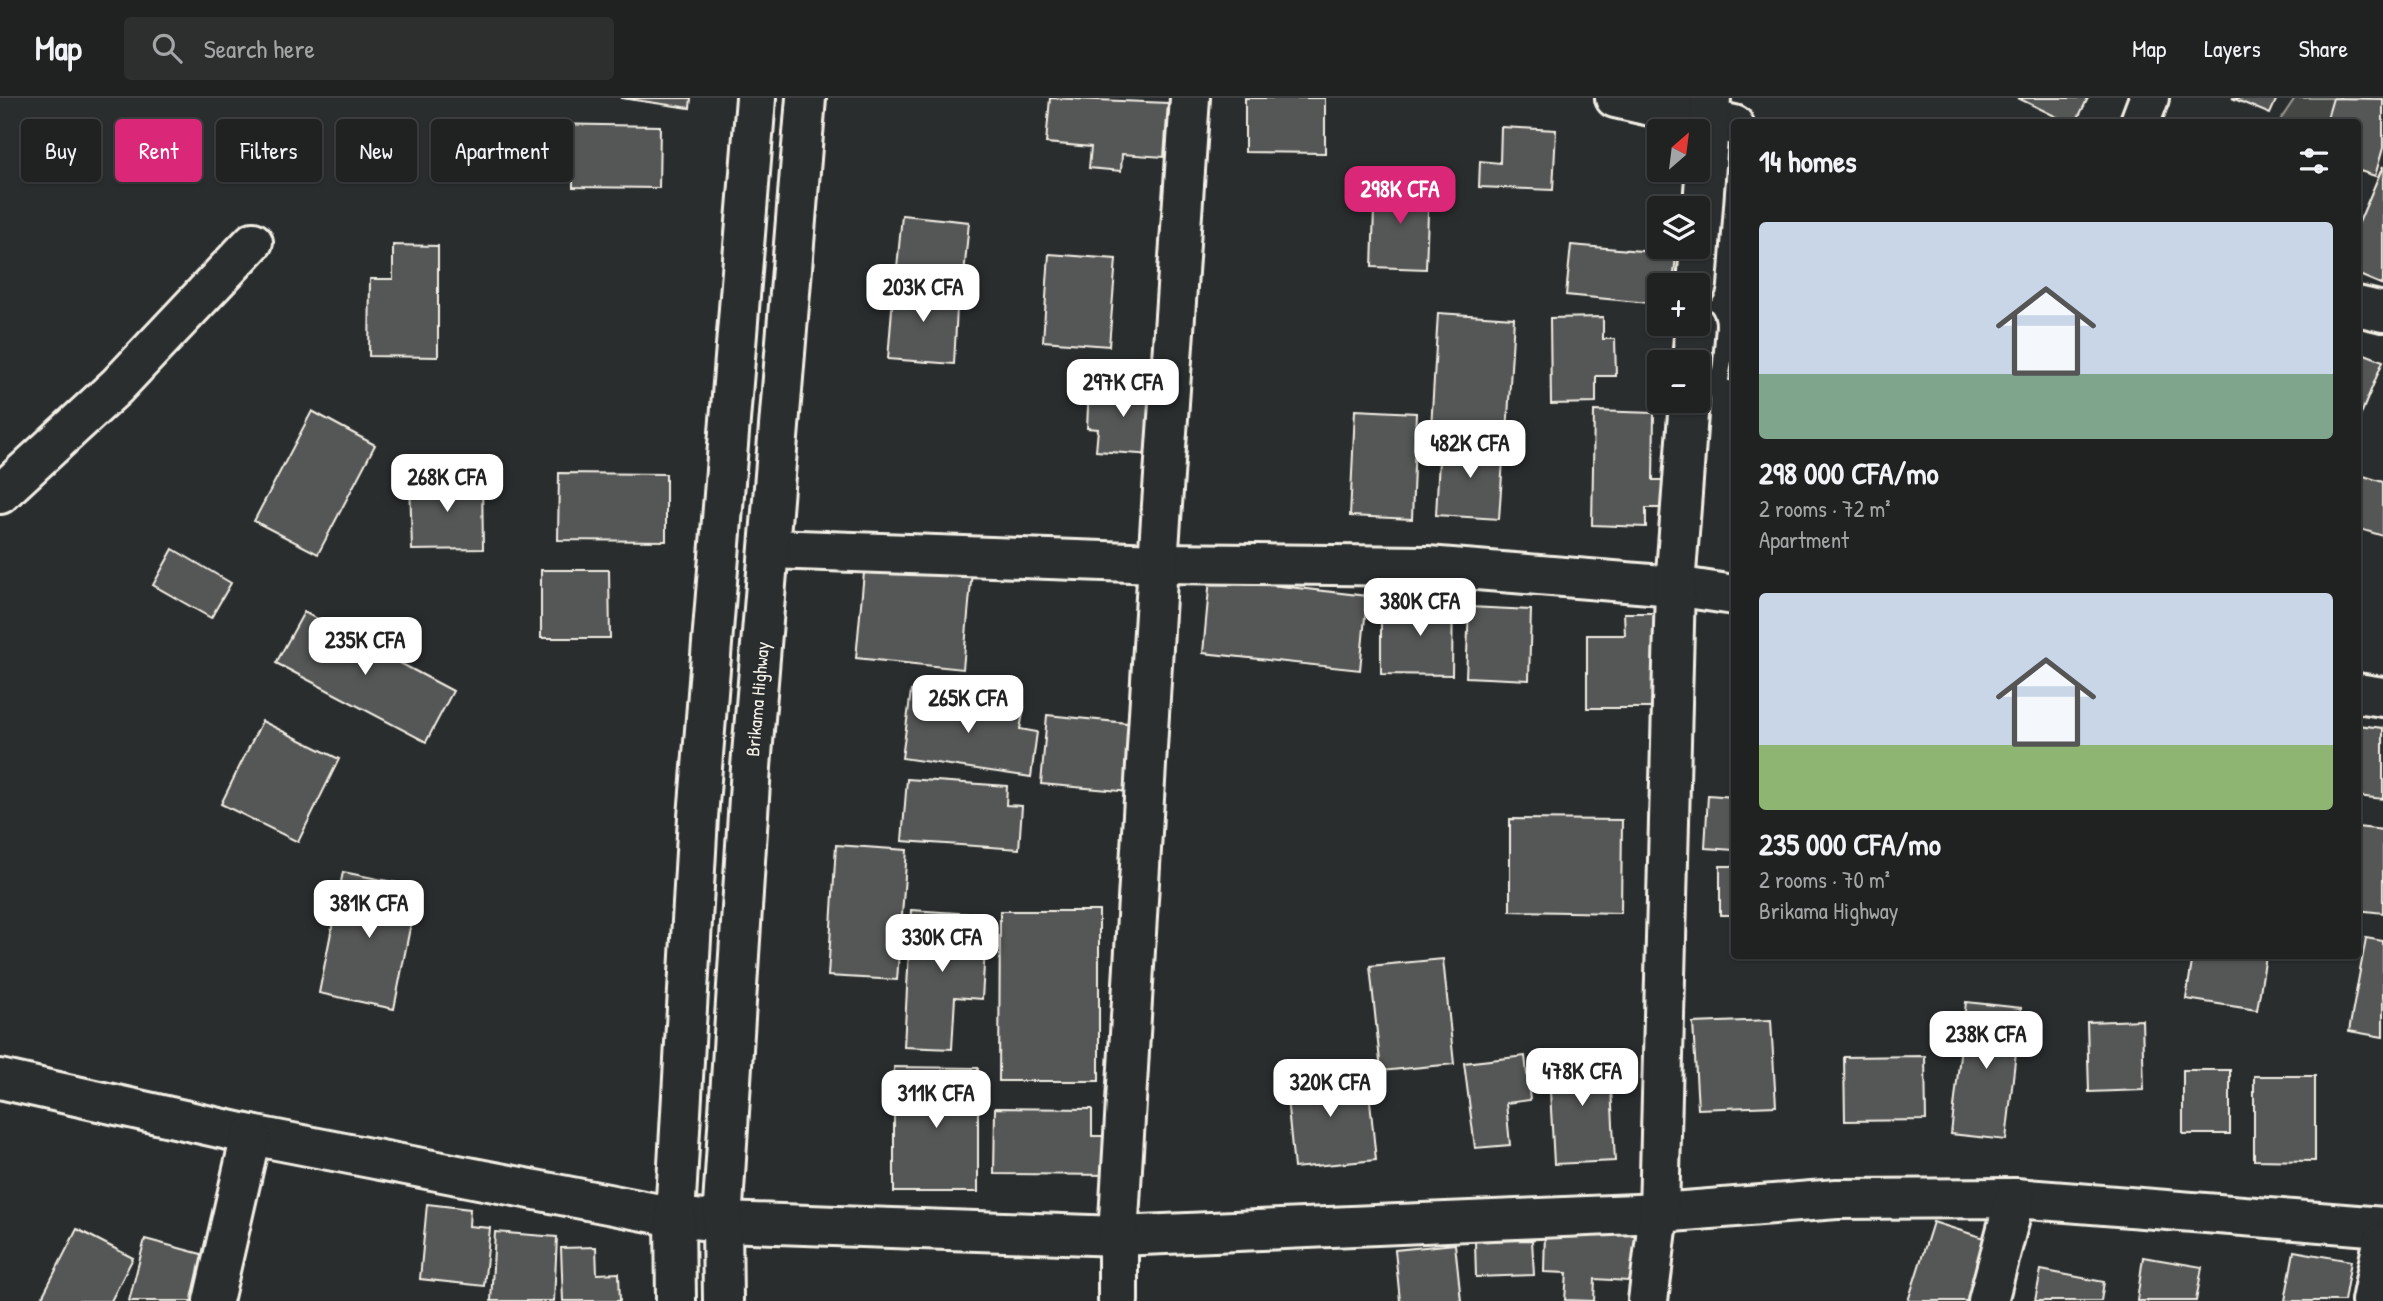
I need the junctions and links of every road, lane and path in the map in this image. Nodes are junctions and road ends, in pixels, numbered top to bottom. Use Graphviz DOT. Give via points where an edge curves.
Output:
graph roads {
  1 [pos="756,98"];
  2 [pos="806,98"];
  3 [pos="1190,98"];
  4 [pos="1615,98"];
  5 [pos="2148,98"];
  6 [pos="1719,114"];
  7 [pos="2141,119"];
  8 [pos="253,242"];
  9 [pos="1699,273"];
  10 [pos="2361,307"];
  11 [pos="2383,312"];
  12 [pos="1688,413"];
  13 [pos="0,494"];
  14 [pos="771,549"];
  15 [pos="1158,563"];
  16 [pos="1675,586"];
  17 [pos="1731,595"];
  18 [pos="2361,694"];
  19 [pos="2383,697"];
  20 [pos="0,1079"];
  21 [pos="251,1135"];
  22 [pos="2015,1198"];
  23 [pos="1660,1213"];
  24 [pos="675,1217"];
  25 [pos="722,1222"];
  26 [pos="2383,1227"];
  27 [pos="1118,1236"];
  28 [pos="2383,1242"];
  29 [pos="213,1301"];
  30 [pos="676,1301"];
  31 [pos="723,1301"];
  32 [pos="1118,1301"];
  33 [pos="1648,1301"];
  34 [pos="1988,1301"];
  35 [pos="2371,1301"];
  1 -- 24 [label="main road" via="698,817"];
  2 -- 14 [label="main road, Brikama Highway"];
  3 -- 15 [label="main road"];
  4 -- 6 [label="main road"];
  5 -- 7 [label="main road"];
  6 -- 9 [label="main road"];
  8 -- 13 [label="main road" via="117,386"];
  10 -- 11 [label="main road"];
  12 -- 16 [label="main road"];
  14 -- 15 [label="main road"];
  14 -- 25 [label="main road, Brikama Highway" via="751,767"];
  15 -- 16 [label="main road" via="1427,566"];
  15 -- 27 [label="main road"];
  16 -- 17 [label="main road"];
  16 -- 23 [label="main road"];
  18 -- 19 [label="main road"];
  20 -- 21 [label="main road"];
  21 -- 24 [label="main road"];
  21 -- 29 [label="main road"];
  22 -- 23 [label="main road" via="1837,1199"];
  22 -- 26 [label="main road"];
  22 -- 34 [label="main road"];
  23 -- 27 [label="main road"];
  23 -- 33 [label="main road"];
  24 -- 25 [label="main road"];
  24 -- 30 [label="main road"];
  25 -- 27 [label="main road"];
  25 -- 31 [label="main road, Brikama Highway"];
  27 -- 32 [label="main road"];
  28 -- 35 [label="main road"];
}
